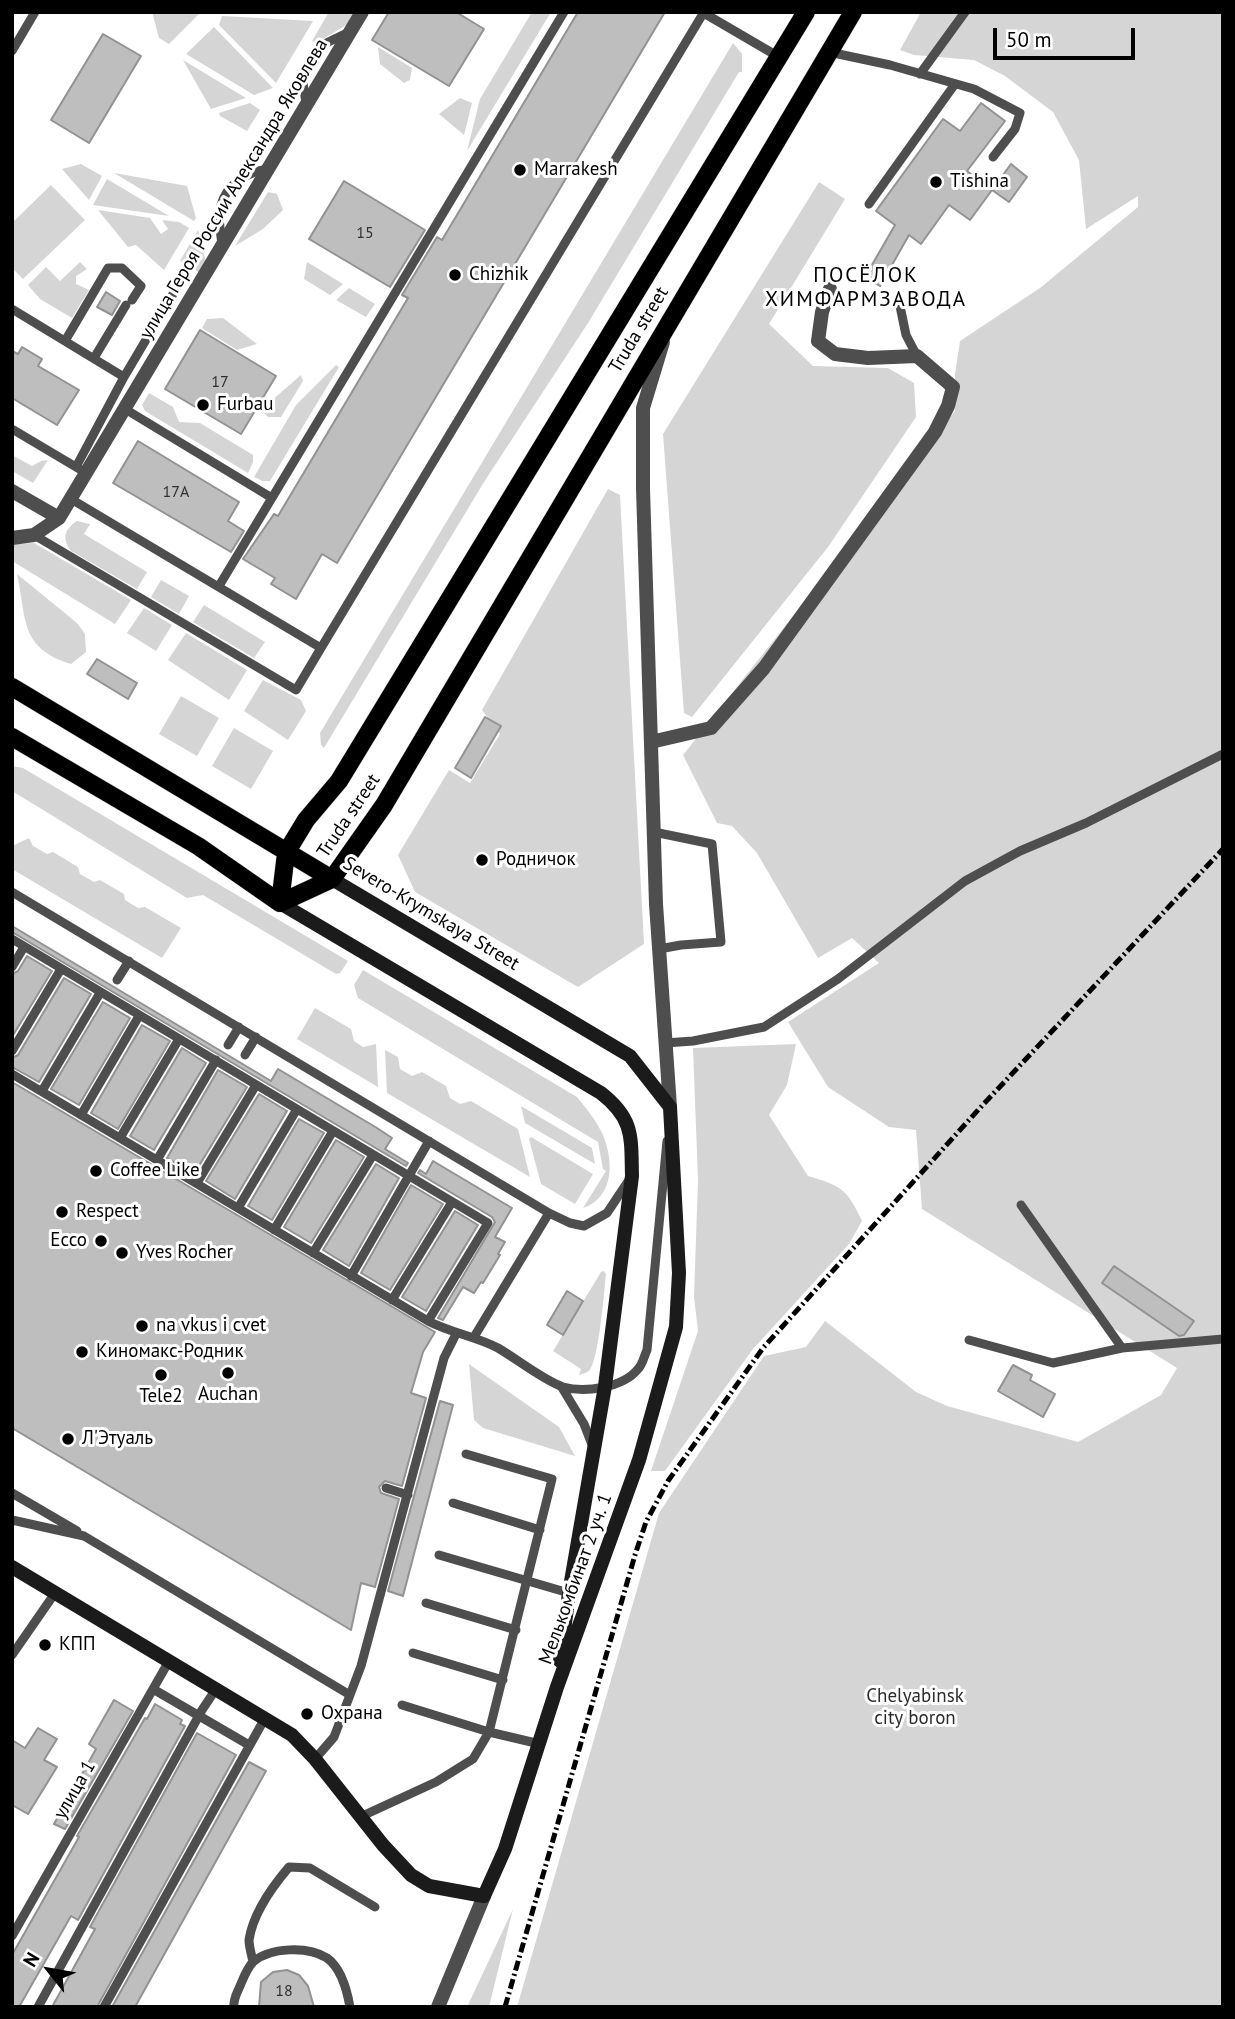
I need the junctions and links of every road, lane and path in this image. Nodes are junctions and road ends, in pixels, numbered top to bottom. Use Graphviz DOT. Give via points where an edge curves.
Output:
graph roads {
  1 [pos="35,12"];
  2 [pos="362,12"];
  3 [pos="564,12"];
  4 [pos="703,12"];
  5 [pos="806,12"];
  6 [pos="853,12"];
  7 [pos="965,12"];
  8 [pos="12,51"];
  9 [pos="829,52"];
  10 [pos="779,57"];
  11 [pos="920,74"];
  12 [pos="956,83"];
  13 [pos="993,157"];
  14 [pos="268,169"];
  15 [pos="869,204"];
  16 [pos="222,247"];
  17 [pos="186,272"];
  18 [pos="830,289"];
  19 [pos="901,306"];
  20 [pos="12,309"];
  21 [pos="670,319"];
  22 [pos="65,341"];
  23 [pos="917,356"];
  24 [pos="94,358"];
  25 [pos="124,377"];
  26 [pos="125,409"];
  27 [pos="12,429"];
  28 [pos="81,470"];
  29 [pos="12,491"];
  30 [pos="272,498"];
  31 [pos="71,499"];
  32 [pos="59,518"];
  33 [pos="34,535"];
  34 [pos="12,538"];
  35 [pos="219,586"];
  36 [pos="321,648"];
  37 [pos="15,685"];
  38 [pos="14,739"];
  39 [pos="651,742"];
  40 [pos="1223,754"];
  41 [pos="654,831"];
  42 [pos="286,853"];
  43 [pos="332,879"];
  44 [pos="12,891"];
  45 [pos="280,903"];
  46 [pos="12,939"];
  47 [pos="24,947"];
  48 [pos="659,949"];
  49 [pos="129,961"];
  50 [pos="12,967"];
  51 [pos="61,969"];
  52 [pos="117,980"];
  53 [pos="100,993"];
  54 [pos="139,1016"];
  55 [pos="239,1027"];
  56 [pos="256,1037"];
  57 [pos="178,1038"];
  58 [pos="665,1043"];
  59 [pos="228,1045"];
  60 [pos="12,1052"];
  61 [pos="245,1055"];
  62 [pos="216,1060"];
  63 [pos="12,1074"];
  64 [pos="256,1085"];
  65 [pos="41,1091"];
  66 [pos="670,1107"];
  67 [pos="297,1109"];
  68 [pos="81,1115"];
  69 [pos="333,1130"];
  70 [pos="120,1138"];
  71 [pos="429,1141"];
  72 [pos="373,1155"];
  73 [pos="157,1160"];
  74 [pos="632,1176"];
  75 [pos="410,1177"];
  76 [pos="197,1183"];
  77 [pos="452,1202"];
  78 [pos="1021,1205"];
  79 [pos="237,1208"];
  80 [pos="549,1213"];
  81 [pos="274,1230"];
  82 [pos="313,1253"];
  83 [pos="351,1276"];
  84 [pos="392,1300"];
  85 [pos="428,1321"];
  86 [pos="456,1334"];
  87 [pos="474,1337"];
  88 [pos="1223,1339"];
  89 [pos="969,1340"];
  90 [pos="1122,1348"];
  91 [pos="561,1386"];
  92 [pos="605,1386"];
  93 [pos="594,1450"];
  94 [pos="466,1454"];
  95 [pos="386,1488"];
  96 [pos="12,1493"];
  97 [pos="408,1495"];
  98 [pos="453,1503"];
  99 [pos="12,1520"];
  100 [pos="540,1530"];
  101 [pos="84,1536"];
  102 [pos="439,1555"];
  103 [pos="12,1567"];
  104 [pos="528,1581"];
  105 [pos="55,1592"];
  106 [pos="569,1593"];
  107 [pos="426,1603"];
  108 [pos="516,1630"];
  109 [pos="413,1653"];
  110 [pos="12,1655"];
  111 [pos="169,1661"];
  112 [pos="503,1680"];
  113 [pos="557,1687"];
  114 [pos="153,1689"];
  115 [pos="216,1689"];
  116 [pos="350,1695"];
  117 [pos="402,1704"];
  118 [pos="199,1716"];
  119 [pos="265,1718"];
  120 [pos="489,1731"];
  121 [pos="540,1744"];
  122 [pos="249,1745"];
  123 [pos="315,1759"];
  124 [pos="360,1817"];
  125 [pos="484,1896"];
  126 [pos="375,1907"];
  127 [pos="12,1936"];
  128 [pos="253,1962"];
  129 [pos="38,2007"];
  130 [pos="104,2007"];
  131 [pos="234,2007"];
  132 [pos="350,2007"];
  133 [pos="438,2007"];
  1 -- 8 [label="lane"];
  2 -- 14 [label="street, улица Героя России Александра Яковлева"];
  3 -- 30 [label="lane"];
  4 -- 10 [label="lane"];
  4 -- 36 [label="lane"];
  5 -- 10 [label="main road, Truda street"];
  6 -- 9 [label="main road, Truda street"];
  7 -- 11 [label="lane"];
  9 -- 11 [label="lane"];
  9 -- 21 [label="main road, Truda street"];
  10 -- 42 [label="main road, Truda street" via="346,769"];
  11 -- 12 [label="lane"];
  12 -- 13 [label="lane" via="1020,113 1015,129"];
  12 -- 15 [label="lane"];
  14 -- 16 [label="street, улица Героя России Александра Яковлева"];
  14 -- 16 [label="lane" via="237,180 220,206"];
  16 -- 26 [label="street, улица Героя России Александра Яковлева"];
  17 -- 25 [label="lane"];
  18 -- 23 [label="street" via="818,341 835,354"];
  19 -- 23 [label="lane" via="905,335"];
  20 -- 22 [label="lane"];
  21 -- 39 [label="street" via="643,408"];
  21 -- 43 [label="main road, Truda street" via="384,804"];
  22 -- 24 [label="lane"];
  22 -- 24 [label="lane" via="108,268 122,268 141,286"];
  23 -- 39 [label="street" via="953,387 935,432 764,668 711,728"];
  24 -- 25 [label="lane"];
  25 -- 28 [label="lane"];
  26 -- 28 [label="street, улица Героя России Александра Яковлева"];
  26 -- 30 [label="lane"];
  27 -- 28 [label="lane"];
  28 -- 31 [label="street, улица Героя России Александра Яковлева"];
  29 -- 32 [label="street"];
  30 -- 35 [label="lane"];
  31 -- 32 [label="street, улица Героя России Александра Яковлева"];
  31 -- 35 [label="lane"];
  32 -- 33 [label="street"];
  33 -- 34 [label="street"];
  33 -- 36 [label="lane" via="296,690"];
  35 -- 36 [label="lane"];
  37 -- 42 [label="main road, Severo-Krymskaya Street"];
  38 -- 45 [label="main road" via="198,846"];
  39 -- 41 [label="street"];
  40 -- 58 [label="lane" via="965,881 838,979 764,1027"];
  41 -- 48 [label="street"];
  41 -- 48 [label="lane" via="712,844 721,942"];
  42 -- 43 [label="main road, Severo-Krymskaya Street"];
  42 -- 45 [label="main road, Truda street"];
  43 -- 45 [label="main road, Truda street"];
  43 -- 66 [label="street, Severo-Krymskaya Street" via="630,1056"];
  44 -- 49 [label="lane"];
  45 -- 74 [label="street, Мелькомбинат 2 уч. 1" via="601,1093 624,1115 632,1140"];
  46 -- 47 [label="lane"];
  47 -- 50 [label="lane"];
  47 -- 51 [label="lane"];
  48 -- 58 [label="street"];
  49 -- 52 [label="lane"];
  49 -- 55 [label="lane"];
  51 -- 53 [label="lane"];
  51 -- 60 [label="lane"];
  53 -- 54 [label="lane"];
  53 -- 65 [label="lane"];
  54 -- 57 [label="lane"];
  54 -- 68 [label="lane"];
  55 -- 56 [label="lane"];
  55 -- 59 [label="lane"];
  56 -- 61 [label="lane"];
  56 -- 71 [label="lane"];
  57 -- 62 [label="lane"];
  57 -- 70 [label="lane"];
  58 -- 66 [label="street"];
  62 -- 64 [label="lane"];
  62 -- 73 [label="lane"];
  63 -- 65 [label="lane"];
  64 -- 67 [label="lane"];
  64 -- 76 [label="lane"];
  65 -- 68 [label="lane"];
  66 -- 92 [label="lane" via="647,1350 639,1369 627,1379"];
  66 -- 113 [label="street, Мелькомбинат 2 уч. 1" via="679,1273 676,1327 639,1460"];
  67 -- 69 [label="lane"];
  67 -- 79 [label="lane"];
  68 -- 70 [label="lane"];
  69 -- 72 [label="lane"];
  69 -- 81 [label="lane"];
  70 -- 73 [label="lane"];
  71 -- 75 [label="lane"];
  71 -- 80 [label="lane"];
  72 -- 75 [label="lane"];
  72 -- 82 [label="lane"];
  73 -- 76 [label="lane"];
  74 -- 80 [label="lane" via="607,1213 584,1226"];
  74 -- 92 [label="street, Мелькомбинат 2 уч. 1"];
  75 -- 77 [label="lane"];
  75 -- 83 [label="lane"];
  76 -- 79 [label="lane"];
  77 -- 84 [label="lane"];
  77 -- 85 [label="lane" via="488,1223"];
  78 -- 90 [label="lane"];
  79 -- 81 [label="lane"];
  80 -- 87 [label="lane"];
  81 -- 82 [label="lane"];
  82 -- 83 [label="lane"];
  83 -- 84 [label="lane"];
  84 -- 85 [label="lane"];
  85 -- 86 [label="lane"];
  86 -- 87 [label="lane"];
  86 -- 97 [label="lane" via="444,1358"];
  87 -- 91 [label="lane"];
  88 -- 90 [label="lane"];
  89 -- 90 [label="lane" via="1053,1363"];
  91 -- 92 [label="lane" via="583,1390"];
  91 -- 93 [label="lane"];
  92 -- 93 [label="street, Мелькомбинат 2 уч. 1"];
  93 -- 106 [label="street, Мелькомбинат 2 уч. 1"];
  94 -- 100 [label="lane" via="552,1479"];
  95 -- 97 [label="lane"];
  96 -- 101 [label="lane"];
  97 -- 116 [label="lane"];
  98 -- 100 [label="lane"];
  99 -- 101 [label="lane"];
  100 -- 104 [label="lane"];
  101 -- 116 [label="lane"];
  102 -- 104 [label="lane"];
  103 -- 105 [label="street"];
  104 -- 106 [label="lane"];
  104 -- 108 [label="lane"];
  105 -- 110 [label="lane"];
  105 -- 111 [label="street"];
  106 -- 113 [label="street, Мелькомбинат 2 уч. 1"];
  107 -- 108 [label="lane"];
  108 -- 112 [label="lane"];
  109 -- 112 [label="lane"];
  111 -- 114 [label="lane, улица 1"];
  111 -- 115 [label="street"];
  112 -- 120 [label="lane"];
  113 -- 121 [label="street"];
  114 -- 118 [label="lane"];
  114 -- 127 [label="lane, улица 1"];
  115 -- 118 [label="lane"];
  115 -- 119 [label="street"];
  116 -- 123 [label="lane" via="334,1737"];
  117 -- 120 [label="lane"];
  118 -- 122 [label="lane"];
  118 -- 129 [label="lane"];
  119 -- 122 [label="lane"];
  119 -- 123 [label="street" via="292,1735"];
  120 -- 121 [label="lane"];
  120 -- 124 [label="lane" via="473,1759 436,1782"];
  121 -- 125 [label="street"];
  122 -- 130 [label="lane"];
  123 -- 124 [label="street"];
  124 -- 125 [label="street" via="411,1875 429,1886"];
  125 -- 133 [label="street"];
  126 -- 128 [label="lane" via="310,1868 289,1867 258,1913 249,1941"];
  128 -- 131 [label="lane"];
  128 -- 132 [label="lane" via="290,1950 310,1951 328,1959 342,1977"];
}
